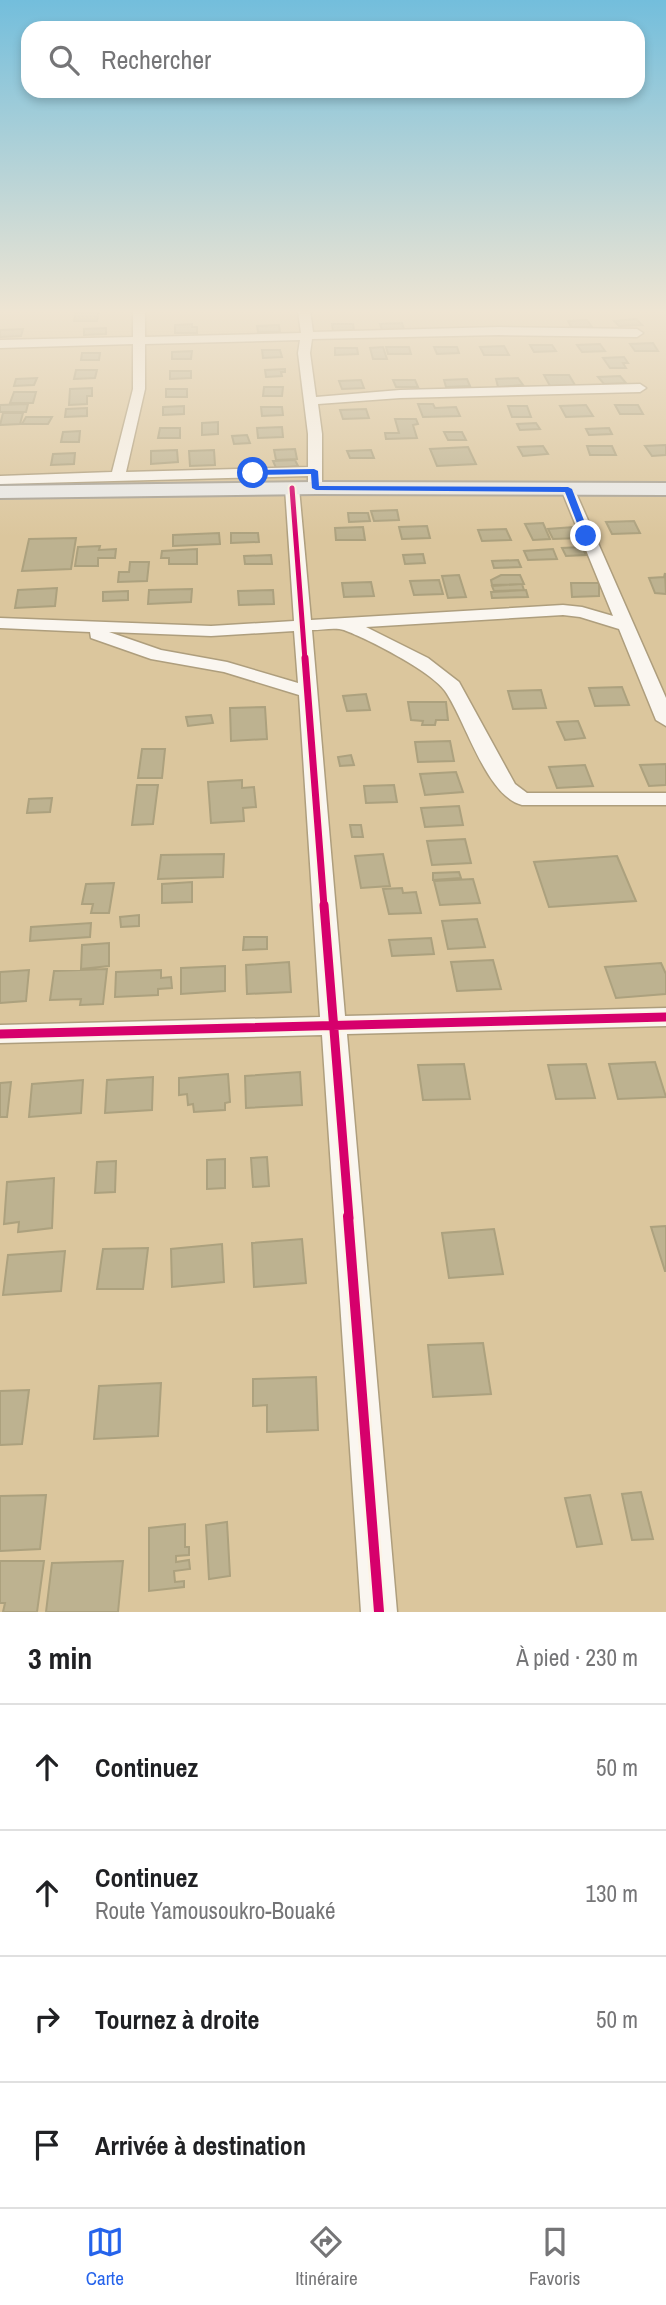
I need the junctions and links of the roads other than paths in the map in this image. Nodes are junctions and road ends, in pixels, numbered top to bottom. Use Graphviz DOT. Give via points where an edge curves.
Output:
graph roads {
  1 [pos="139,386"];
  2 [pos="310,386"];
  3 [pos="640,388"];
  4 [pos="312,401"];
  5 [pos="118,477"];
  6 [pos="0,480"];
  7 [pos="307,483"];
  8 [pos="568,489"];
  9 [pos="666,489"];
  10 [pos="0,492"];
  11 [pos="343,622"];
  12 [pos="0,623"];
  13 [pos="304,624"];
  14 [pos="624,625"];
  15 [pos="75,626"];
  16 [pos="309,692"];
  17 [pos="666,720"];
  18 [pos="666,799"];
  19 [pos="666,1017"];
  20 [pos="334,1026"];
  21 [pos="0,1034"];
  22 [pos="379,1612"];
  1 -- 5 [label="street"];
  2 -- 4 [label="street"];
  3 -- 4 [label="street" via="400,394"];
  4 -- 7 [label="street"];
  5 -- 6 [label="street"];
  5 -- 7 [label="street"];
  7 -- 8 [label="main road"];
  7 -- 10 [label="main road"];
  7 -- 13 [label="street"];
  8 -- 9 [label="main road"];
  8 -- 14 [label="street"];
  11 -- 13 [label="street"];
  11 -- 14 [label="street" via="563,610"];
  11 -- 18 [label="street" via="422,662 452,686 507,788 522,799"];
  12 -- 15 [label="street"];
  13 -- 15 [label="street" via="211,631"];
  13 -- 16 [label="street"];
  14 -- 17 [label="street"];
  15 -- 16 [label="street" via="157,655 227,667"];
  16 -- 20 [label="street"];
  19 -- 20 [label="street"];
  20 -- 21 [label="street"];
  20 -- 22 [label="street"];
}
